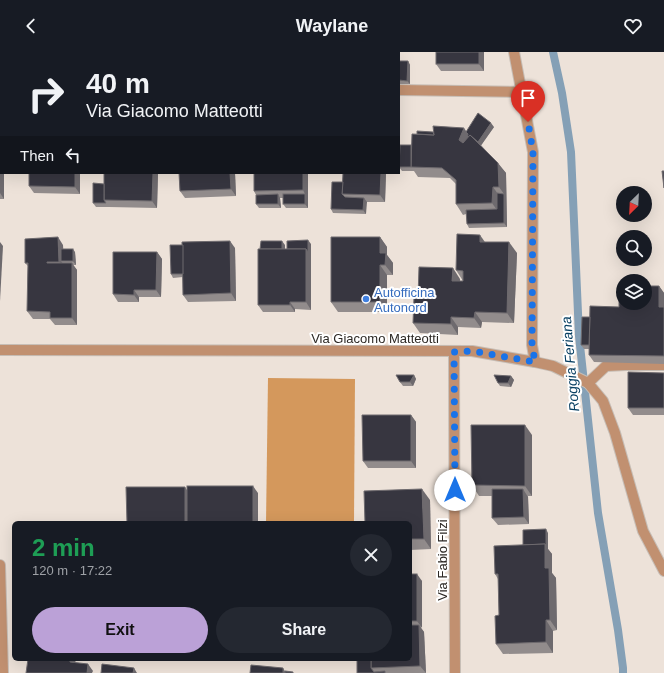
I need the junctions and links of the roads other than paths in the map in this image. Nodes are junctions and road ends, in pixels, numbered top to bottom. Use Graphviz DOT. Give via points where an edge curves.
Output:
graph roads {
  1 [pos="514,52"];
  2 [pos="400,90"];
  3 [pos="522,92"];
  4 [pos="0,350"];
  5 [pos="454,352"];
  6 [pos="535,362"];
  7 [pos="664,365"];
  8 [pos="588,383"];
  9 [pos="0,565"];
  10 [pos="664,571"];
  11 [pos="3,673"];
  12 [pos="455,673"];
  1 -- 3 [label="street"];
  2 -- 3 [label="street"];
  3 -- 6 [label="street" via="533,152 532,345"];
  4 -- 5 [label="street, Via Giacomo Matteotti"];
  5 -- 6 [label="street, Via Giacomo Matteotti" via="472,351"];
  5 -- 12 [label="street, Via Fabio Filzi"];
  6 -- 8 [label="street, Via Giacomo Matteotti" via="553,366"];
  7 -- 8 [label="street" via="606,366"];
  8 -- 10 [label="street, Via Giacomo Matteotti" via="603,401 616,433 643,531"];
  9 -- 11 [label="street"];
}
